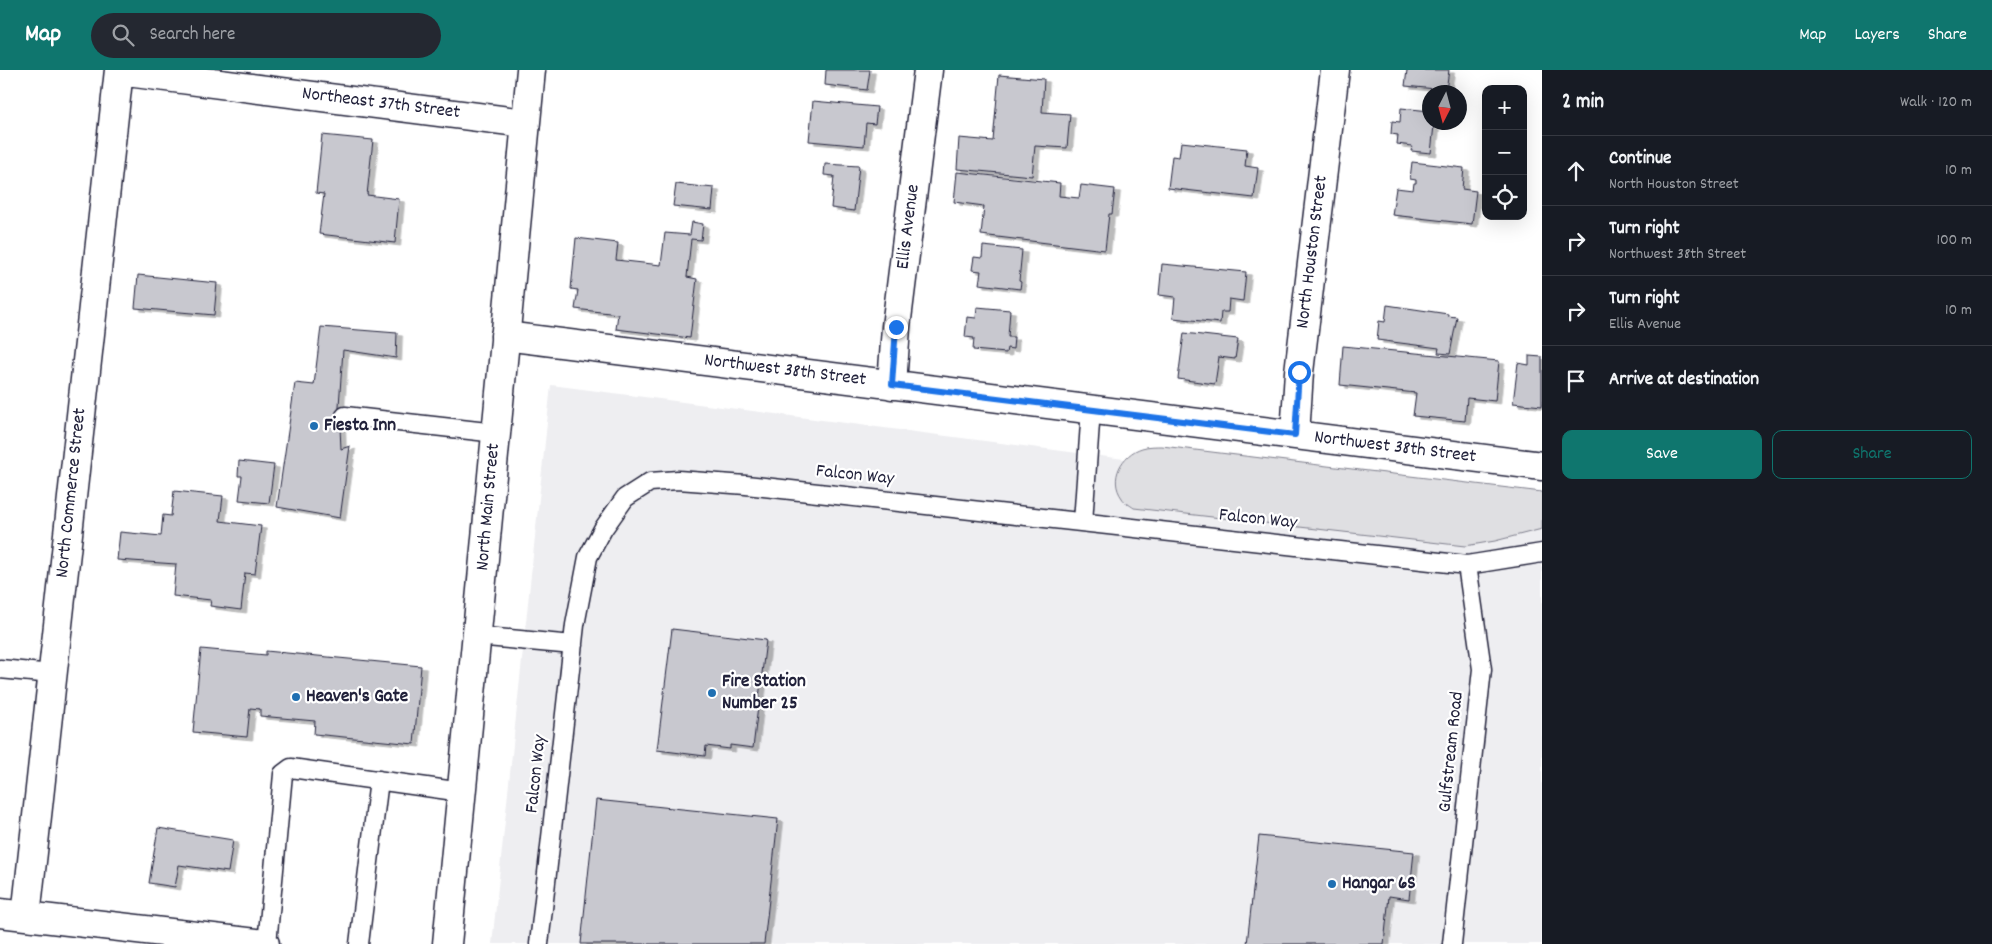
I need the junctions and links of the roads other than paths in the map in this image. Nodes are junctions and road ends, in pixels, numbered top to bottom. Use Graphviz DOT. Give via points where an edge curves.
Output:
graph roads {
  1 [pos="114,70"];
  2 [pos="531,70"];
  3 [pos="928,70"];
  4 [pos="1334,70"];
  5 [pos="525,122"];
  6 [pos="505,336"];
  7 [pos="892,385"];
  8 [pos="1091,410"];
  9 [pos="345,416"];
  10 [pos="496,432"];
  11 [pos="1295,435"];
  12 [pos="1542,466"];
  13 [pos="1083,522"];
  14 [pos="1542,553"];
  15 [pos="1467,565"];
  16 [pos="476,636"];
  17 [pos="572,645"];
  18 [pos="0,669"];
  19 [pos="52,674"];
  20 [pos="379,780"];
  21 [pos="462,792"];
  22 [pos="0,913"];
  23 [pos="26,916"];
  24 [pos="260,944"];
  25 [pos="266,944"];
  26 [pos="359,944"];
  27 [pos="447,944"];
  28 [pos="539,944"];
  29 [pos="1452,944"];
  1 -- 5 [label="street, Northeast 37th Street"];
  1 -- 19 [label="street, North Commerce Street"];
  2 -- 5 [label="street, North Main Street"];
  3 -- 7 [label="street, Ellis Avenue" via="896,327"];
  4 -- 11 [label="street, North Houston Street" via="1299,372"];
  5 -- 6 [label="street, North Main Street"];
  6 -- 7 [label="street, Northwest 38th Street"];
  6 -- 10 [label="street, North Main Street"];
  7 -- 8 [label="street, Northwest 38th Street"];
  8 -- 11 [label="street, Northwest 38th Street"];
  8 -- 13 [label="lane"];
  9 -- 10 [label="lane"];
  10 -- 16 [label="street, North Main Street"];
  11 -- 12 [label="street, Northwest 38th Street"];
  13 -- 15 [label="lane, Falcon Way"];
  13 -- 17 [label="lane, Falcon Way" via="746,485 678,480 650,482 625,498 603,528 588,557"];
  14 -- 15 [label="lane, Falcon Way"];
  15 -- 29 [label="lane, Gulfstream Road" via="1482,669"];
  16 -- 17 [label="lane"];
  16 -- 21 [label="street, North Main Street"];
  17 -- 28 [label="lane, Falcon Way"];
  18 -- 19 [label="lane"];
  19 -- 23 [label="street, North Commerce Street"];
  20 -- 21 [label="lane"];
  20 -- 25 [label="lane" via="291,768 286,771"];
  20 -- 26 [label="lane"];
  21 -- 27 [label="street, North Main Street"];
  22 -- 23 [label="street"];
  23 -- 24 [label="street"];
  24 -- 25 [label="street"];
}
